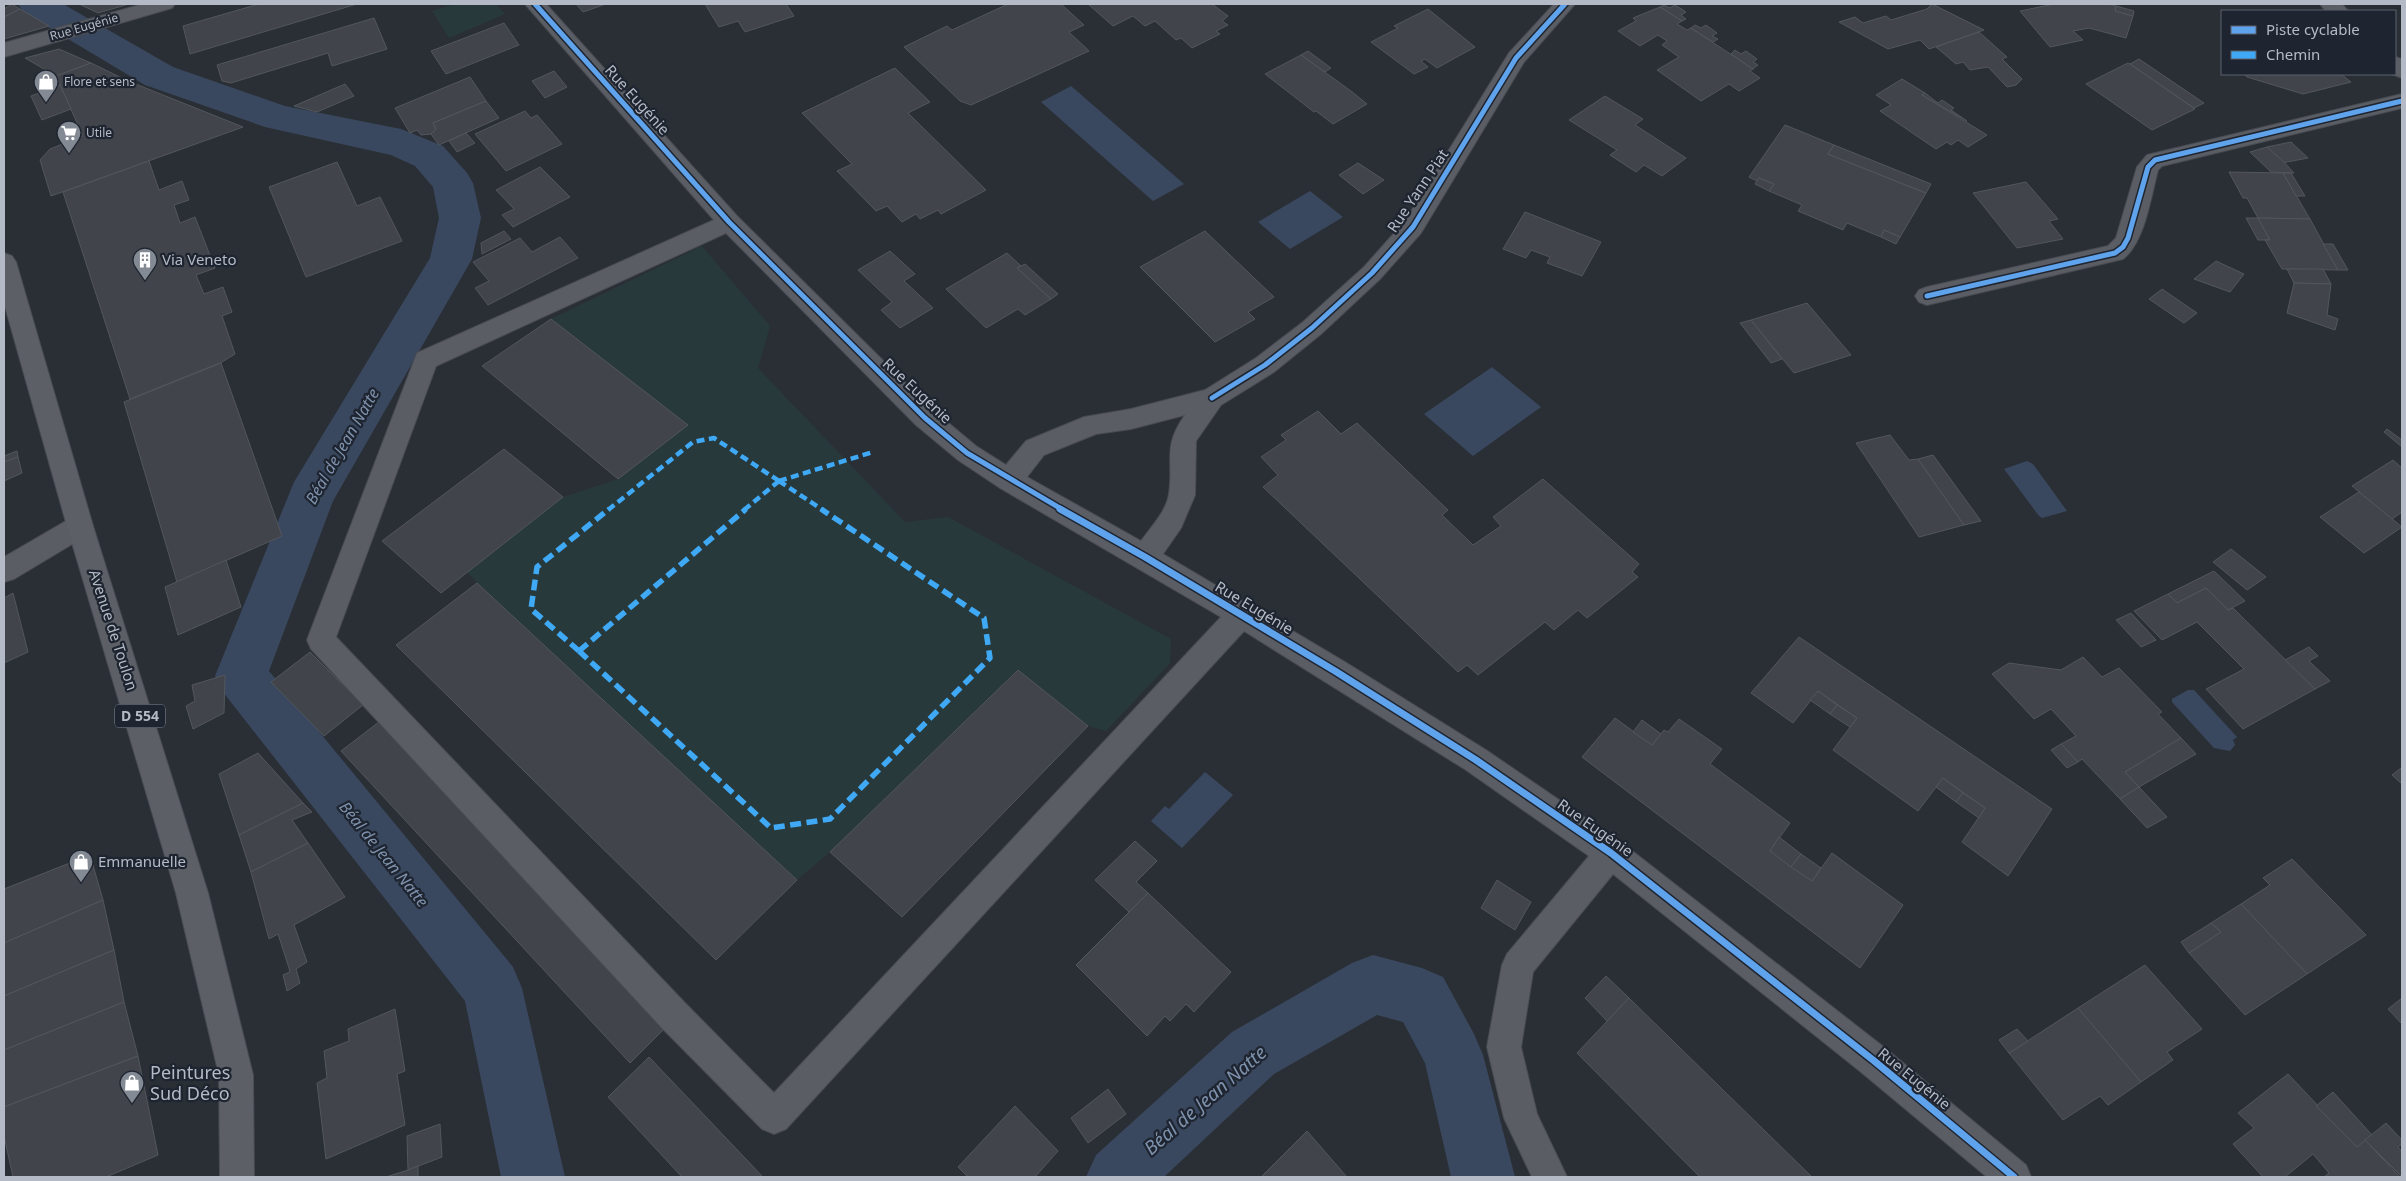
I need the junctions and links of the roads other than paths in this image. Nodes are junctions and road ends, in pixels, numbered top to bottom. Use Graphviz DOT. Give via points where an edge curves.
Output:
graph roads {
  1 [pos="165,4"];
  2 [pos="535,4"];
  3 [pos="1565,4"];
  4 [pos="4,50"];
  5 [pos="2402,101"];
  6 [pos="729,222"];
  7 [pos="4,262"];
  8 [pos="1927,296"];
  9 [pos="1212,398"];
  10 [pos="1130,419"];
  11 [pos="1183,460"];
  12 [pos="1009,480"];
  13 [pos="80,526"];
  14 [pos="1144,557"];
  15 [pos="4,571"];
  16 [pos="1242,614"];
  17 [pos="1611,853"];
  18 [pos="237,1177"];
  19 [pos="1550,1177"];
  20 [pos="2014,1177"];
  1 -- 4 [label="street, Rue Eugénie"];
  2 -- 6 [label="street, Rue Eugénie"];
  3 -- 9 [label="street, Rue Yann Piat" via="1516,58 1412,227 1372,273 1272,360"];
  5 -- 8 [label="street" via="2155,160 2148,167 2128,238 2115,253"];
  6 -- 12 [label="street, Rue Eugénie" via="925,418 967,453"];
  6 -- 16 [label="street" via="426,360 321,640 674,1016 774,1116"];
  7 -- 13 [label="main road, Avenue de Toulon / D 554"];
  9 -- 10 [label="street, Rue Yann Piat"];
  9 -- 11 [label="street, Rue Yann Piat" via="1183,442"];
  10 -- 11 [label="street, Rue Yann Piat" via="1158,430 1174,444"];
  10 -- 12 [label="street, Rue Yann Piat" via="1093,424 1036,448"];
  11 -- 14 [label="street, Rue Yann Piat" via="1182,495 1172,520"];
  12 -- 14 [label="street, Rue Eugénie"];
  13 -- 15 [label="street"];
  13 -- 18 [label="main road, Avenue de Toulon / D 554" via="195,902 236,1075"];
  14 -- 16 [label="street, Rue Eugénie"];
  16 -- 17 [label="street, Rue Eugénie" via="1476,760"];
  17 -- 19 [label="street" via="1518,965 1504,1047 1521,1118"];
  17 -- 20 [label="street, Rue Eugénie" via="1873,1060"];
}
